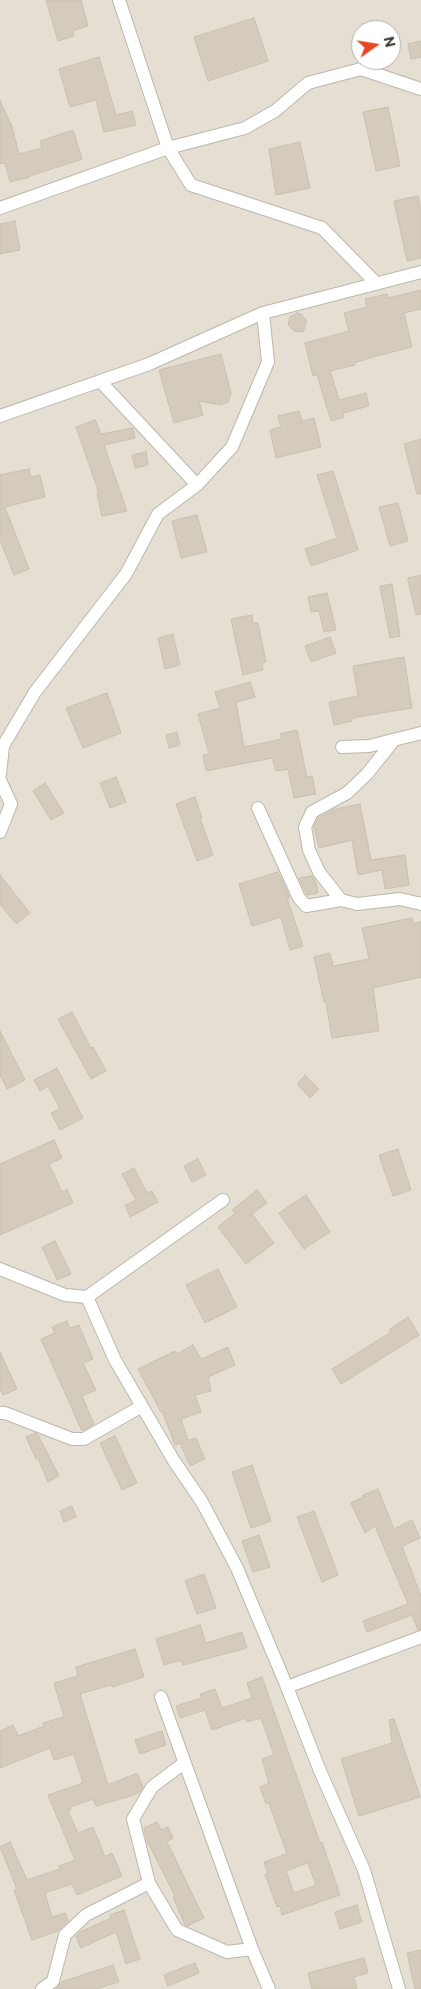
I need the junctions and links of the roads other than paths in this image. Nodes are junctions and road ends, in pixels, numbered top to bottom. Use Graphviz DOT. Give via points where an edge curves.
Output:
graph roads {
  1 [pos="119,0"];
  2 [pos="421,89"];
  3 [pos="168,148"];
  4 [pos="0,208"];
  5 [pos="421,272"];
  6 [pos="376,283"];
  7 [pos="263,313"];
  8 [pos="100,381"];
  9 [pos="0,416"];
  10 [pos="197,484"];
  11 [pos="421,733"];
  12 [pos="394,740"];
  13 [pos="342,747"];
  14 [pos="0,774"];
  15 [pos="0,780"];
  16 [pos="258,808"];
  17 [pos="0,832"];
  18 [pos="341,900"];
  19 [pos="421,904"];
  20 [pos="223,1200"];
  21 [pos="0,1269"];
  22 [pos="87,1297"];
  23 [pos="142,1406"];
  24 [pos="0,1413"];
  25 [pos="421,1637"];
  26 [pos="288,1687"];
  27 [pos="161,1697"];
  28 [pos="184,1763"];
  29 [pos="149,1883"];
  30 [pos="252,1950"];
  31 [pos="42,1989"];
  32 [pos="269,1989"];
  33 [pos="398,1989"];
  1 -- 3 [label="street"];
  2 -- 3 [label="street" via="361,69 308,83 275,110 245,128"];
  3 -- 4 [label="street"];
  3 -- 6 [label="street" via="191,185 322,228"];
  5 -- 6 [label="street"];
  6 -- 7 [label="street"];
  7 -- 8 [label="street" via="149,364"];
  7 -- 10 [label="street" via="268,362 232,447"];
  8 -- 9 [label="street"];
  8 -- 10 [label="street"];
  10 -- 14 [label="street" via="158,514 126,574 35,692 3,746"];
  11 -- 12 [label="street"];
  12 -- 13 [label="street" via="369,746"];
  12 -- 18 [label="street" via="347,793 312,812 305,827 309,850 319,872"];
  15 -- 17 [label="street" via="11,804"];
  16 -- 18 [label="street" via="299,898 306,906"];
  18 -- 19 [label="street" via="357,904 400,899"];
  20 -- 22 [label="street"];
  21 -- 22 [label="street" via="65,1295"];
  22 -- 23 [label="street" via="115,1360"];
  23 -- 24 [label="street" via="84,1439 72,1439"];
  23 -- 26 [label="street" via="202,1502 238,1568"];
  25 -- 26 [label="street"];
  26 -- 33 [label="street" via="320,1771 364,1870"];
  27 -- 28 [label="street"];
  28 -- 29 [label="street" via="152,1788 133,1819"];
  28 -- 30 [label="street"];
  29 -- 30 [label="street" via="177,1930 227,1952"];
  29 -- 31 [label="street" via="86,1915 64,1935 53,1981"];
  30 -- 32 [label="street"];
}
